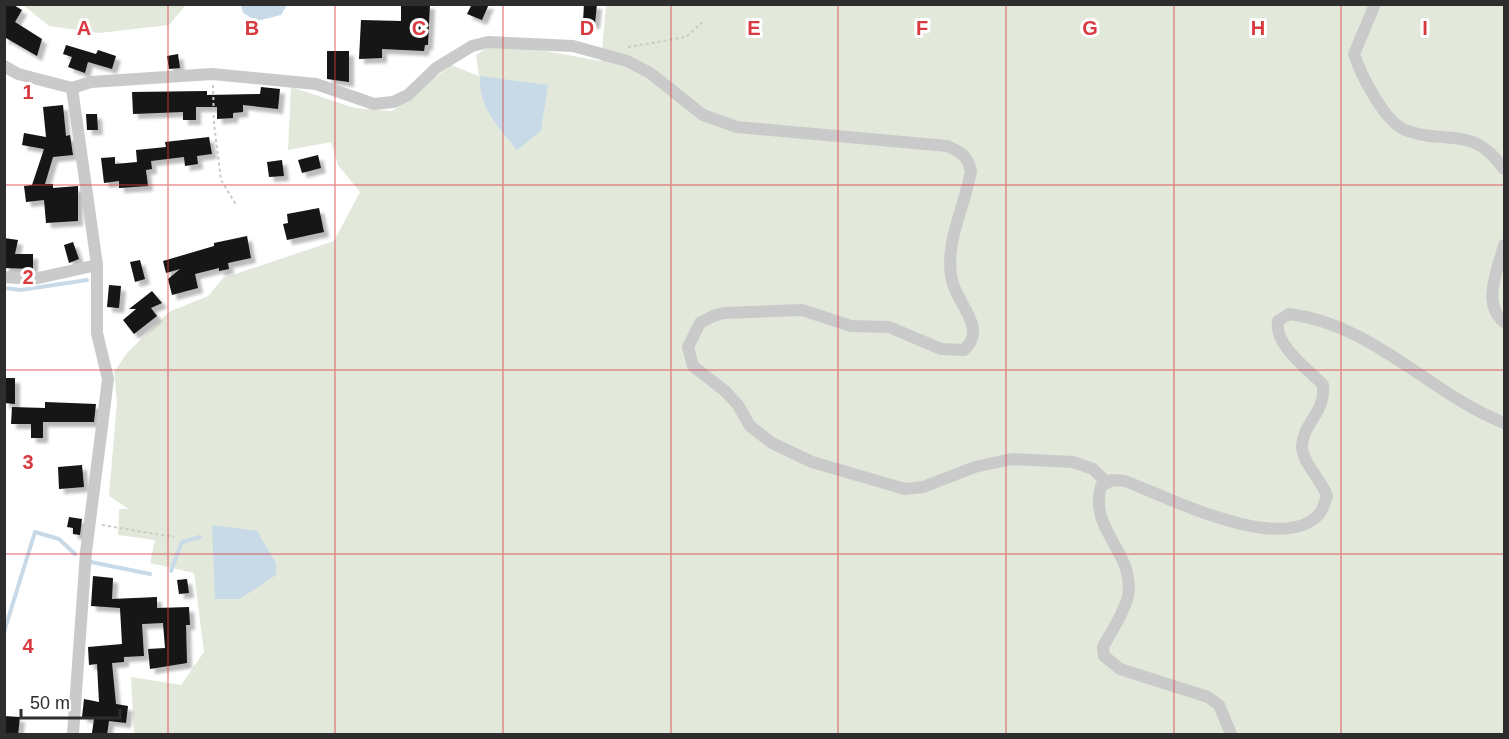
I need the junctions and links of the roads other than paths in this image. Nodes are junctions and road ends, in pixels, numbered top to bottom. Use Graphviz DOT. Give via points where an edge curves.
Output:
graph roads {
  1 [pos="1375,4"];
  2 [pos="4,66"];
  3 [pos="72,88"];
  4 [pos="1504,169"];
  5 [pos="1504,246"];
  6 [pos="97,265"];
  7 [pos="4,277"];
  8 [pos="1504,322"];
  9 [pos="1504,423"];
  10 [pos="1107,483"];
  11 [pos="73,735"];
  12 [pos="1231,735"];
  1 -- 4 [label="street" via="1354,54 1360,71 1390,118 1403,129 1416,133 1464,137 1492,153"];
  2 -- 3 [label="street" via="18,75"];
  3 -- 6 [label="street"];
  3 -- 10 [label="street" via="91,82 212,74 316,84 374,104 393,102 408,94 436,68 472,46 488,42 573,46 650,73 717,122 947,146 962,152 971,171 952,238 952,283 974,333 964,350 941,349 889,327 851,326 802,310 724,313 700,323 693,333 688,347 693,366 725,391 750,426 772,443 812,462 890,486 923,487 975,467 1012,459 1072,462 1093,469"];
  5 -- 8 [label="street" via="1491,291 1493,306"];
  6 -- 7 [label="street" via="34,279"];
  6 -- 11 [label="street" via="97,333 108,379 90,523"];
  9 -- 10 [label="street" via="1476,412 1385,350 1351,332 1289,314 1278,321 1282,341 1323,385 1323,405 1304,437 1302,448 1327,496 1320,513 1304,525 1259,528 1224,520 1125,481"];
  10 -- 12 [label="street" via="1101,486 1097,501 1100,516 1127,569 1129,583 1127,598 1103,647 1104,656 1120,669 1208,697 1219,705"];
}
